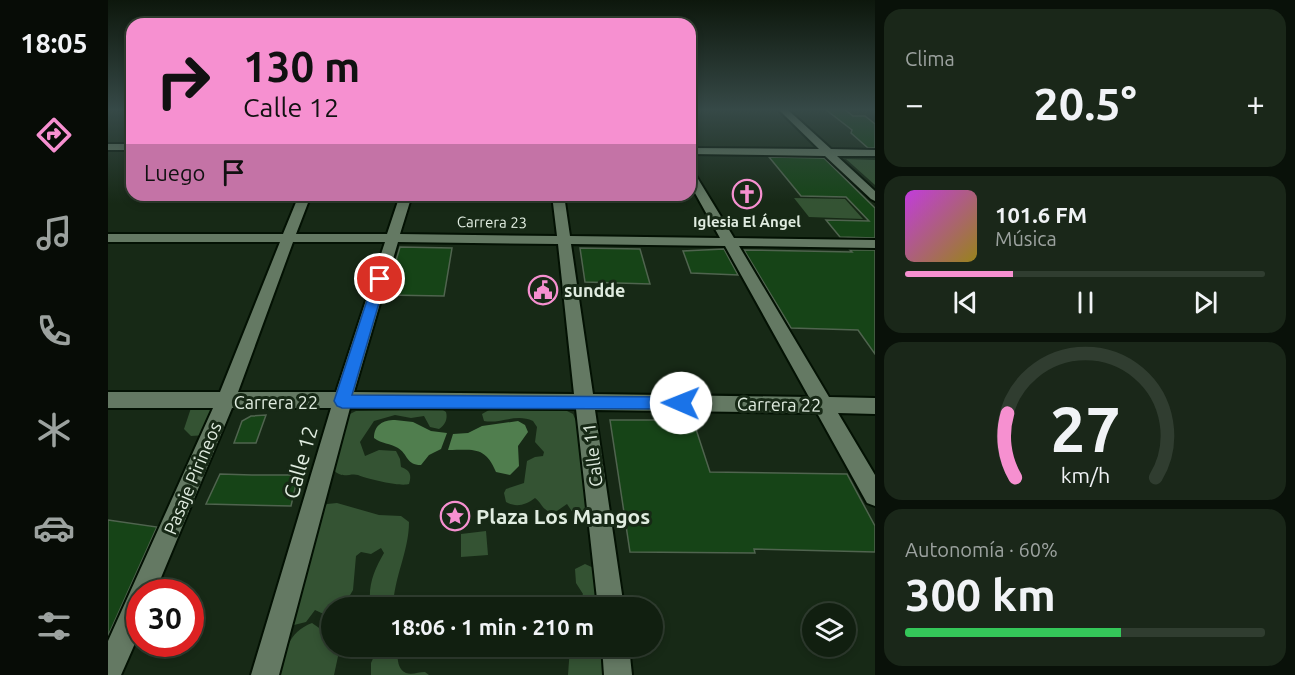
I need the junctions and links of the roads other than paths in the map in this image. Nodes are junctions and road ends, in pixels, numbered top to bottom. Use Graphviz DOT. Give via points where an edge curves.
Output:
graph roads {
  1 [pos="816,140"];
  2 [pos="108,147"];
  3 [pos="126,147"];
  4 [pos="696,151"];
  5 [pos="829,153"];
  6 [pos="875,153"];
  7 [pos="696,185"];
  8 [pos="875,197"];
  9 [pos="303,201"];
  10 [pos="404,201"];
  11 [pos="559,201"];
  12 [pos="289,237"];
  13 [pos="108,238"];
  14 [pos="392,238"];
  15 [pos="564,239"];
  16 [pos="727,241"];
  17 [pos="875,244"];
  18 [pos="108,400"];
  19 [pos="342,401"];
  20 [pos="225,402"];
  21 [pos="586,402"];
  22 [pos="823,405"];
  23 [pos="875,406"];
  24 [pos="875,495"];
  25 [pos="149,579"];
  26 [pos="610,597"];
  27 [pos="126,632"];
  28 [pos="616,657"];
  29 [pos="108,673"];
  30 [pos="265,675"];
  31 [pos="618,675"];
  1 -- 5 [label="street"];
  2 -- 3 [label="street"];
  4 -- 5 [label="street"];
  5 -- 6 [label="street"];
  5 -- 8 [label="street"];
  7 -- 16 [label="street"];
  9 -- 12 [label="street, Pasaje Pirineos"];
  10 -- 14 [label="street, Calle 12"];
  11 -- 15 [label="street, Calle 11"];
  12 -- 13 [label="street, Carrera 23"];
  12 -- 14 [label="street, Carrera 23"];
  12 -- 20 [label="street, Pasaje Pirineos"];
  14 -- 15 [label="street, Carrera 23"];
  14 -- 19 [label="street, Calle 12"];
  15 -- 16 [label="street, Carrera 23"];
  15 -- 21 [label="street, Calle 11"];
  16 -- 17 [label="street, Carrera 23"];
  16 -- 22 [label="street"];
  18 -- 20 [label="street, Carrera 22"];
  19 -- 20 [label="street, Carrera 22"];
  19 -- 21 [label="street, Carrera 22"];
  19 -- 30 [label="street, Calle 12"];
  20 -- 25 [label="street, Pasaje Pirineos"];
  21 -- 22 [label="street, Carrera 22"];
  21 -- 26 [label="street, Calle 11"];
  22 -- 23 [label="street, Carrera 22"];
  22 -- 24 [label="street"];
  27 -- 29 [label="street"];
  28 -- 31 [label="street"];
}
